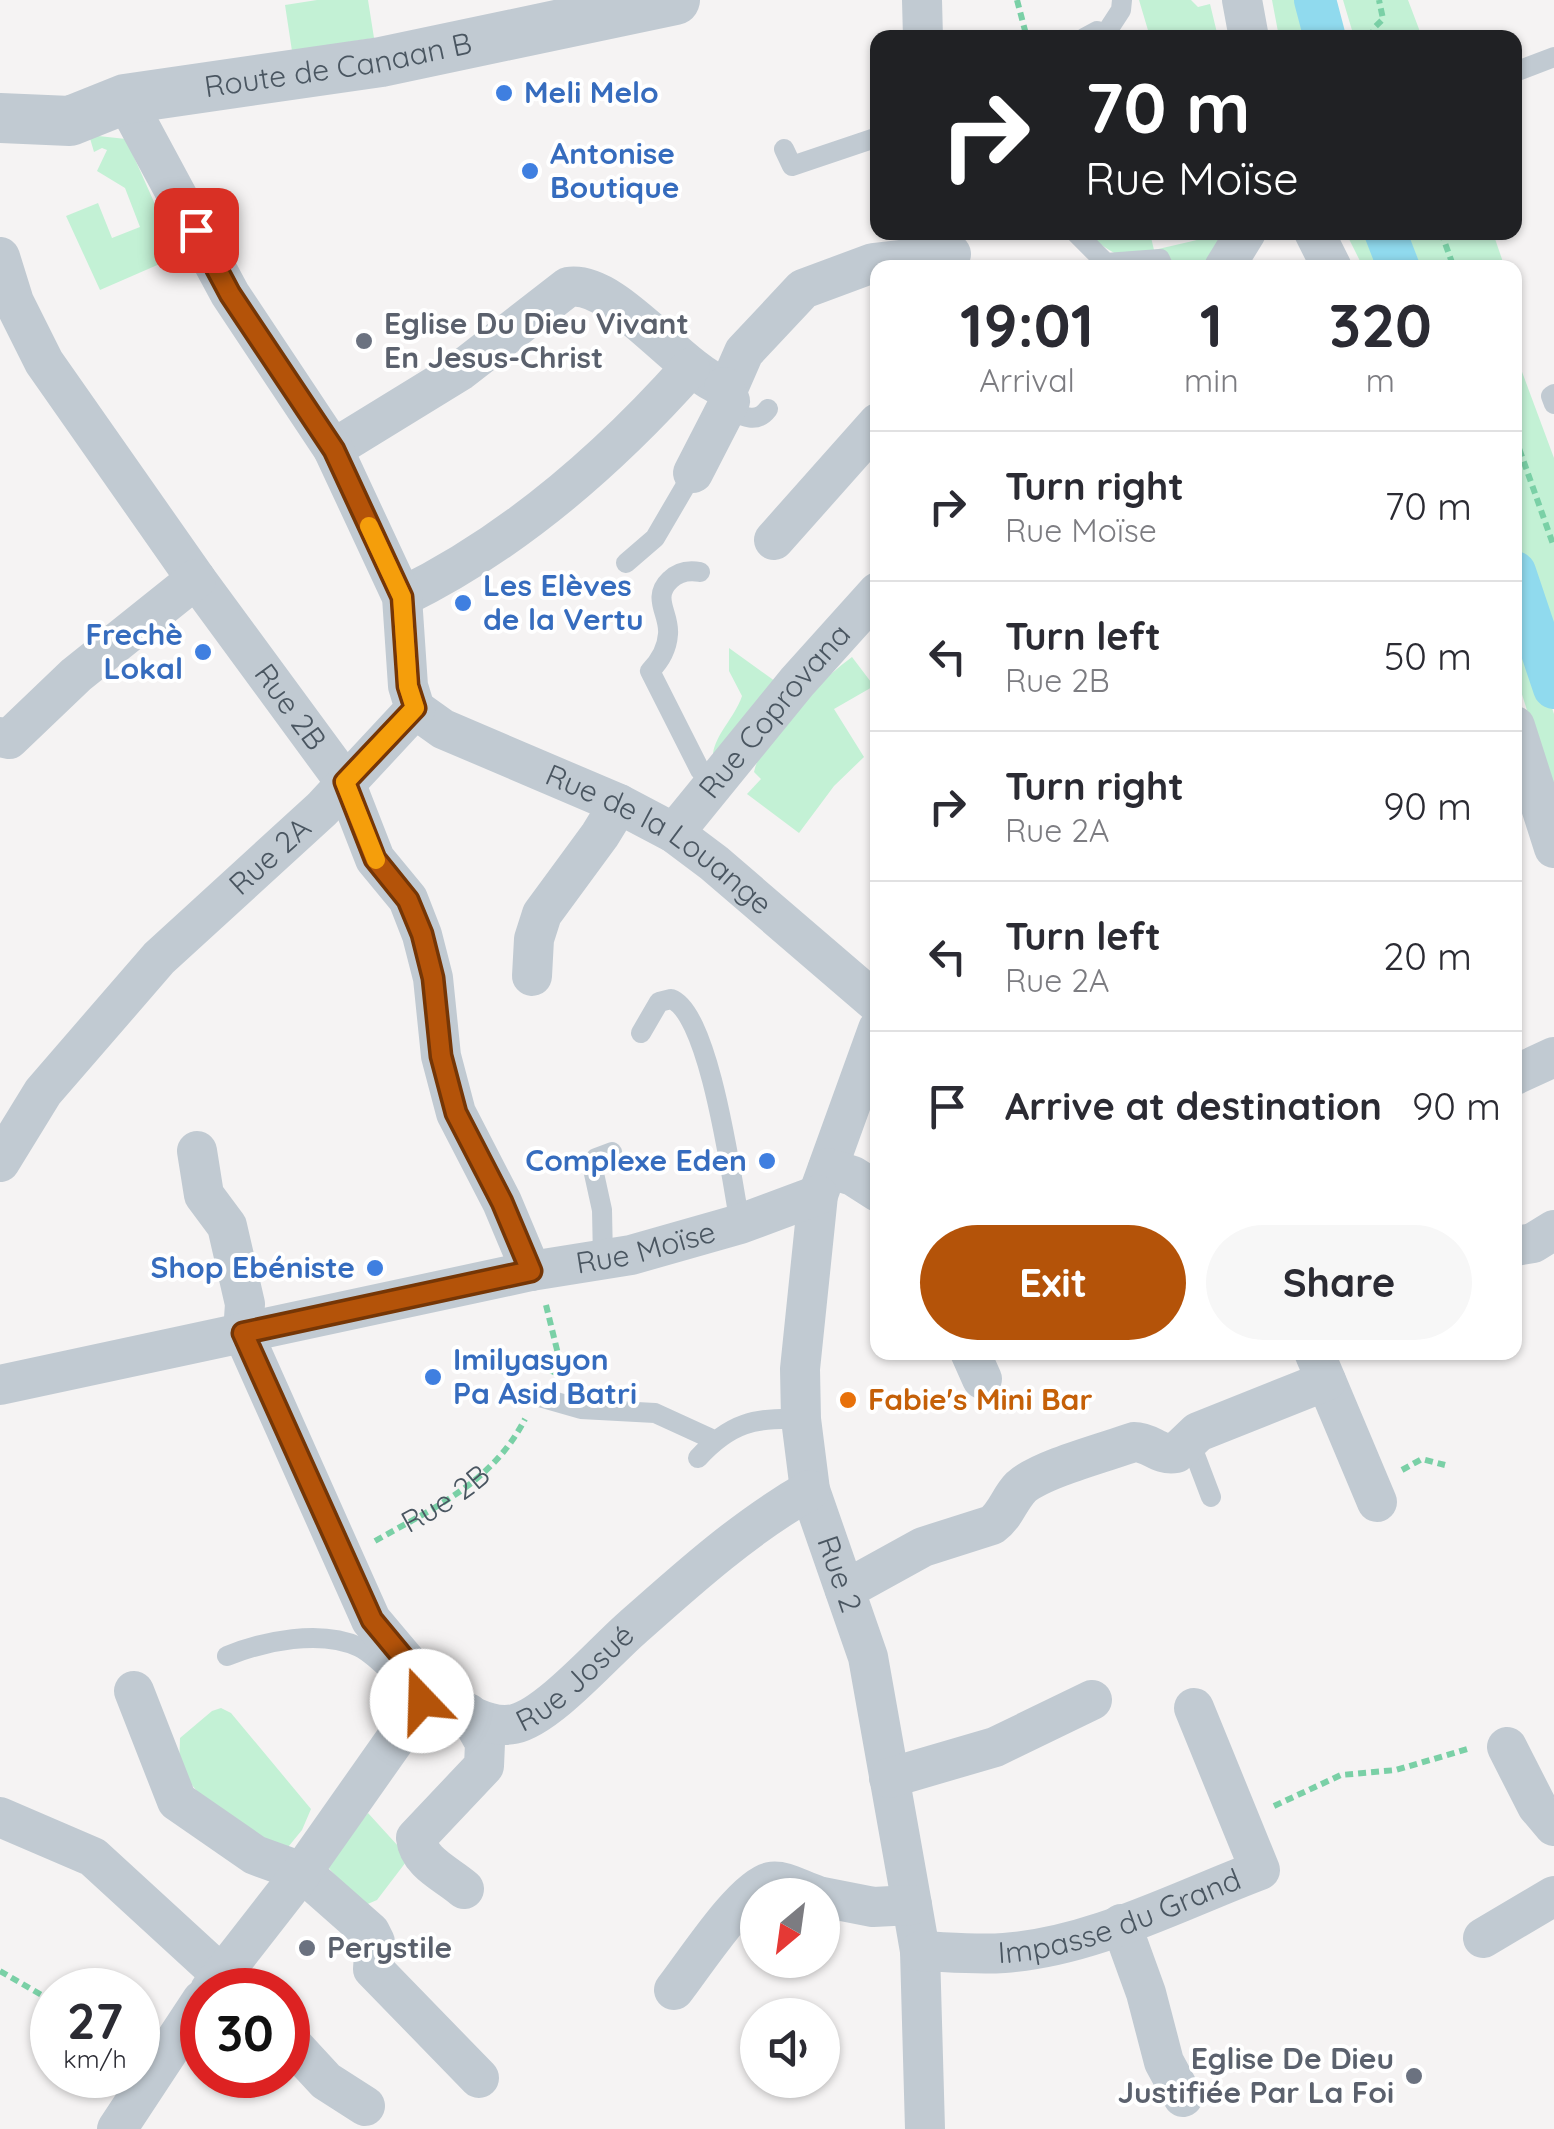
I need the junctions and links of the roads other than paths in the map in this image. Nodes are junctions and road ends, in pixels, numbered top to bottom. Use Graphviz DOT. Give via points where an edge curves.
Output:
graph roads {
  1 [pos="675,0"];
  2 [pos="922,0"];
  3 [pos="1122,0"];
  4 [pos="1242,0"];
  5 [pos="923,30"];
  6 [pos="1107,30"];
  7 [pos="1248,30"];
  8 [pos="1554,57"];
  9 [pos="1522,69"];
  10 [pos="125,99"];
  11 [pos="0,118"];
  12 [pos="870,141"];
  13 [pos="784,150"];
  14 [pos="1083,240"];
  15 [pos="950,251"];
  16 [pos="0,257"];
  17 [pos="887,260"];
  18 [pos="1104,260"];
  19 [pos="870,263"];
  20 [pos="714,388"];
  21 [pos="1554,394"];
  22 [pos="1554,404"];
  23 [pos="768,409"];
  24 [pos="870,432"];
  25 [pos="334,450"];
  26 [pos="693,473"];
  27 [pos="774,540"];
  28 [pos="626,562"];
  29 [pos="700,572"];
  30 [pos="196,579"];
  31 [pos="402,597"];
  32 [pos="870,601"];
  33 [pos="415,708"];
  34 [pos="0,737"];
  35 [pos="1522,748"];
  36 [pos="345,782"];
  37 [pos="713,786"];
  38 [pos="618,804"];
  39 [pos="674,833"];
  40 [pos="1554,848"];
  41 [pos="532,976"];
  42 [pos="870,997"];
  43 [pos="641,1033"];
  44 [pos="870,1052"];
  45 [pos="1554,1057"];
  46 [pos="1522,1072"];
  47 [pos="197,1151"];
  48 [pos="612,1152"];
  49 [pos="0,1162"];
  50 [pos="824,1181"];
  51 [pos="870,1187"];
  52 [pos="740,1224"];
  53 [pos="1554,1230"];
  54 [pos="1522,1244"];
  55 [pos="603,1259"];
  56 [pos="531,1271"];
  57 [pos="243,1333"];
  58 [pos="1320,1367"];
  59 [pos="0,1384"];
  60 [pos="540,1398"];
  61 [pos="801,1419"];
  62 [pos="1189,1439"];
  63 [pos="714,1440"];
  64 [pos="698,1458"];
  65 [pos="810,1490"];
  66 [pos="1211,1497"];
  67 [pos="1377,1502"];
  68 [pos="845,1590"];
  69 [pos="228,1656"];
  70 [pos="134,1690"];
  71 [pos="426,1695"];
  72 [pos="1092,1700"];
  73 [pos="1194,1708"];
  74 [pos="468,1714"];
  75 [pos="1507,1747"];
  76 [pos="889,1778"];
  77 [pos="0,1817"];
  78 [pos="1554,1826"];
  79 [pos="302,1872"];
  80 [pos="464,1889"];
  81 [pos="1554,1896"];
  82 [pos="840,1901"];
  83 [pos="740,1905"];
  84 [pos="912,1905"];
  85 [pos="1121,1924"];
  86 [pos="1483,1938"];
  87 [pos="920,1951"];
  88 [pos="198,1968"];
  89 [pos="233,1968"];
  90 [pos="674,1990"];
  91 [pos="180,2042"];
  92 [pos="310,2064"];
  93 [pos="479,2078"];
  94 [pos="1183,2097"];
  95 [pos="365,2106"];
  96 [pos="117,2129"];
  97 [pos="925,2129"];
  1 -- 10 [label="street, Route de Canaan B" via="381,62"];
  2 -- 5 [label="street"];
  3 -- 6 [label="lane"];
  4 -- 7 [label="street"];
  8 -- 9 [label="lane"];
  10 -- 11 [label="street, Route de Canaan B" via="70,121"];
  10 -- 25 [label="street" via="230,294"];
  12 -- 13 [label="lane" via="792,166"];
  14 -- 18 [label="lane"];
  15 -- 17 [label="street"];
  16 -- 30 [label="street, Rue 2B" via="44,362"];
  19 -- 20 [label="street" via="802,289 744,352 730,384"];
  20 -- 23 [label="lane" via="753,419"];
  20 -- 25 [label="street" via="593,289 568,287 460,371"];
  20 -- 26 [label="street"];
  20 -- 31 [label="street" via="645,419 544,508"];
  21 -- 22 [label="lane"];
  24 -- 27 [label="street"];
  25 -- 31 [label="street"];
  26 -- 28 [label="lane" via="655,538"];
  29 -- 37 [label="lane" via="675,575 663,587 669,631 650,671"];
  30 -- 34 [label="street" via="76,674 9,739"];
  30 -- 36 [label="street, Rue 2B"];
  31 -- 33 [label="street"];
  32 -- 37 [label="street, Rue Coprovana"];
  33 -- 36 [label="street, Rue 2A"];
  33 -- 38 [label="street, Rue de la Louange" via="443,729"];
  35 -- 40 [label="street"];
  36 -- 49 [label="street, Rue 2A" via="160,958 43,1092"];
  36 -- 56 [label="street, Rue 2B" via="375,859 408,900 422,934 456,1113"];
  37 -- 39 [label="street, Rue Coprovana"];
  38 -- 39 [label="street, Rue de la Louange"];
  38 -- 41 [label="street" via="542,914"];
  39 -- 42 [label="street, Rue de la Louange"];
  43 -- 52 [label="lane" via="659,1002 670,999 685,1008 712,1077"];
  44 -- 50 [label="street, Rue 2"];
  45 -- 46 [label="street"];
  47 -- 57 [label="street" via="204,1195 226,1226 245,1304"];
  48 -- 55 [label="lane" via="596,1158 593,1169"];
  50 -- 51 [label="street" via="853,1176"];
  50 -- 52 [label="street, Rue Moïse"];
  50 -- 61 [label="street, Rue 2" via="800,1369"];
  52 -- 55 [label="street, Rue Moïse"];
  53 -- 54 [label="street"];
  55 -- 56 [label="street, Rue Moïse"];
  56 -- 57 [label="street, Rue Moïse"];
  57 -- 59 [label="street, Rue Moïse"];
  57 -- 71 [label="street, Rue Josué" via="372,1620"];
  58 -- 62 [label="street"];
  58 -- 67 [label="street"];
  60 -- 63 [label="lane" via="581,1409 655,1413"];
  61 -- 63 [label="lane" via="766,1417"];
  61 -- 65 [label="street, Rue 2"];
  62 -- 66 [label="lane"];
  62 -- 68 [label="street" via="1176,1453 1160,1454 1134,1442 1041,1474 992,1525 923,1547"];
  63 -- 64 [label="lane"];
  65 -- 68 [label="street, Rue 2"];
  65 -- 74 [label="street, Rue Josué" via="772,1511 535,1715 512,1725"];
  68 -- 76 [label="street, Rue 2" via="868,1657"];
  69 -- 71 [label="lane" via="308,1639 356,1646"];
  70 -- 79 [label="street" via="177,1800 255,1856"];
  71 -- 74 [label="street, Rue Josué"];
  71 -- 79 [label="street"];
  72 -- 76 [label="street" via="996,1747"];
  73 -- 85 [label="street, Impasse du Grand" via="1260,1870"];
  74 -- 80 [label="street" via="485,1743 484,1766 416,1838 436,1869"];
  75 -- 78 [label="street" via="1536,1806"];
  76 -- 84 [label="street, Rue 2"];
  77 -- 88 [label="street" via="93,1857"];
  79 -- 89 [label="street"];
  79 -- 93 [label="street" via="370,1932 373,1968"];
  81 -- 86 [label="street"];
  82 -- 84 [label="street" via="873,1908"];
  83 -- 90 [label="street"];
  84 -- 87 [label="street, Rue 2"];
  85 -- 87 [label="street, Impasse du Grand" via="1004,1953"];
  85 -- 94 [label="street" via="1164,2062"];
  87 -- 97 [label="street, Rue 2"];
  91 -- 96 [label="street"];
  92 -- 95 [label="street"];
}
